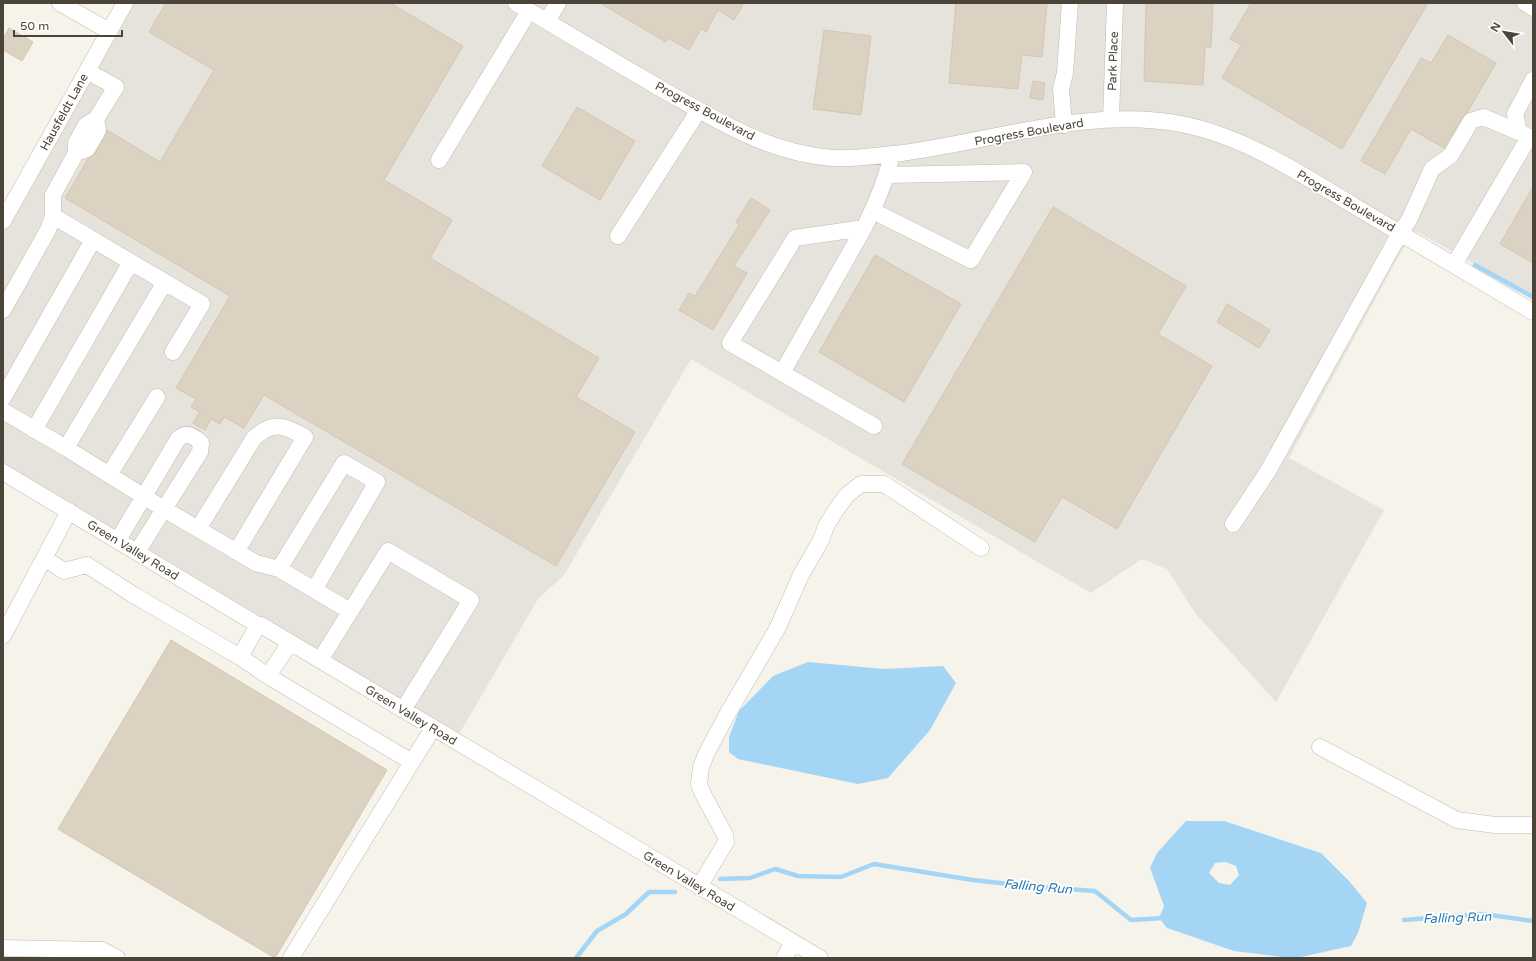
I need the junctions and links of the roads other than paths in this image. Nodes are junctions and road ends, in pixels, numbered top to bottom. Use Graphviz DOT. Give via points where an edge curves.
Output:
graph roads {
  1 [pos="60,3"];
  2 [pos="125,3"];
  3 [pos="558,3"];
  4 [pos="1070,3"];
  5 [pos="1115,3"];
  6 [pos="1525,3"];
  7 [pos="523,7"];
  8 [pos="82,8"];
  9 [pos="1533,8"];
  10 [pos="547,21"];
  11 [pos="109,31"];
  12 [pos="87,71"];
  13 [pos="1533,80"];
  14 [pos="699,110"];
  15 [pos="1111,120"];
  16 [pos="1064,125"];
  17 [pos="1519,132"];
  18 [pos="892,154"];
  19 [pos="439,160"];
  20 [pos="887,175"];
  21 [pos="873,211"];
  22 [pos="53,216"];
  23 [pos="3,221"];
  24 [pos="864,228"];
  25 [pos="1400,233"];
  26 [pos="618,236"];
  27 [pos="93,240"];
  28 [pos="131,262"];
  29 [pos="1454,265"];
  30 [pos="165,282"];
  31 [pos="3,310"];
  32 [pos="1533,312"];
  33 [pos="173,352"];
  34 [pos="782,373"];
  35 [pos="157,397"];
  36 [pos="3,398"];
  37 [pos="3,411"];
  38 [pos="874,426"];
  39 [pos="34,430"];
  40 [pos="66,448"];
  41 [pos="3,472"];
  42 [pos="109,475"];
  43 [pos="144,496"];
  44 [pos="164,509"];
  45 [pos="69,511"];
  46 [pos="1233,524"];
  47 [pos="198,529"];
  48 [pos="118,540"];
  49 [pos="981,548"];
  50 [pos="137,552"];
  51 [pos="236,552"];
  52 [pos="44,558"];
  53 [pos="279,569"];
  54 [pos="314,590"];
  55 [pos="350,612"];
  56 [pos="258,625"];
  57 [pos="3,636"];
  58 [pos="290,643"];
  59 [pos="240,657"];
  60 [pos="320,660"];
  61 [pos="268,676"];
  62 [pos="403,710"];
  63 [pos="433,728"];
  64 [pos="1320,747"];
  65 [pos="412,762"];
  66 [pos="1533,826"];
  67 [pos="699,887"];
  68 [pos="793,943"];
  69 [pos="3,948"];
  70 [pos="117,958"];
  71 [pos="291,958"];
  72 [pos="784,958"];
  73 [pos="820,958"];
  1 -- 8 [label="street"];
  2 -- 11 [label="street, Hausfeldt Lane"];
  3 -- 10 [label="street"];
  4 -- 16 [label="street" via="1065,73 1061,89"];
  5 -- 15 [label="street, Park Place"];
  6 -- 9 [label="street"];
  7 -- 10 [label="street, Progress Boulevard"];
  7 -- 19 [label="street"];
  8 -- 11 [label="street"];
  10 -- 14 [label="street, Progress Boulevard"];
  11 -- 12 [label="street, Hausfeldt Lane"];
  12 -- 22 [label="street" via="116,87 96,119 86,125 76,143 76,154 52,195"];
  12 -- 23 [label="street, Hausfeldt Lane"];
  13 -- 17 [label="street" via="1515,114"];
  14 -- 18 [label="street, Progress Boulevard" via="764,142 809,155 857,158"];
  14 -- 26 [label="street"];
  15 -- 16 [label="street, Progress Boulevard"];
  15 -- 25 [label="street, Progress Boulevard" via="1137,119 1181,124 1226,138 1274,160"];
  16 -- 18 [label="street, Progress Boulevard"];
  17 -- 25 [label="street" via="1483,117 1471,121 1451,156 1432,169 1409,220"];
  17 -- 29 [label="street" via="1529,137"];
  18 -- 20 [label="street"];
  20 -- 21 [label="street"];
  20 -- 21 [label="street" via="1024,172 971,260"];
  21 -- 24 [label="street"];
  22 -- 27 [label="street"];
  22 -- 31 [label="street" via="48,230"];
  24 -- 34 [label="street"];
  24 -- 34 [label="street" via="795,238 730,343"];
  25 -- 29 [label="street, Progress Boulevard"];
  25 -- 46 [label="street" via="1268,471"];
  27 -- 28 [label="street"];
  27 -- 36 [label="street"];
  28 -- 30 [label="street"];
  28 -- 39 [label="street"];
  29 -- 32 [label="street, Progress Boulevard"];
  30 -- 33 [label="street" via="202,304"];
  30 -- 40 [label="street"];
  34 -- 38 [label="street"];
  35 -- 42 [label="street"];
  37 -- 39 [label="street"];
  39 -- 40 [label="street"];
  40 -- 42 [label="street"];
  41 -- 45 [label="street, Green Valley Road"];
  42 -- 43 [label="street"];
  43 -- 44 [label="street"];
  43 -- 44 [label="street" via="178,439 182,435 195,437 201,443 200,452"];
  43 -- 48 [label="street"];
  44 -- 47 [label="street"];
  44 -- 50 [label="street"];
  45 -- 48 [label="street, Green Valley Road"];
  45 -- 52 [label="street"];
  47 -- 51 [label="street"];
  47 -- 51 [label="street" via="257,435 268,428 284,427 305,437"];
  48 -- 50 [label="street, Green Valley Road"];
  49 -- 67 [label="street" via="884,484 861,484 847,495 826,526 776,628 701,767 699,784 725,835 726,842"];
  50 -- 56 [label="street, Green Valley Road"];
  51 -- 53 [label="street" via="256,563"];
  52 -- 57 [label="street"];
  52 -- 59 [label="street" via="64,571 87,565"];
  53 -- 54 [label="street"];
  53 -- 54 [label="street" via="344,463 377,482"];
  54 -- 55 [label="street"];
  55 -- 60 [label="street"];
  55 -- 62 [label="street" via="388,551 470,600"];
  56 -- 58 [label="street, Green Valley Road"];
  56 -- 59 [label="street"];
  58 -- 60 [label="street, Green Valley Road"];
  58 -- 61 [label="street"];
  59 -- 61 [label="street"];
  60 -- 62 [label="street, Green Valley Road"];
  61 -- 65 [label="street"];
  62 -- 63 [label="street, Green Valley Road"];
  63 -- 65 [label="street"];
  63 -- 67 [label="street, Green Valley Road"];
  64 -- 66 [label="street" via="1457,820"];
  65 -- 71 [label="street"];
  67 -- 68 [label="street, Green Valley Road"];
  68 -- 72 [label="street"];
  68 -- 73 [label="street, Green Valley Road"];
  69 -- 70 [label="street" via="102,950"];
}
